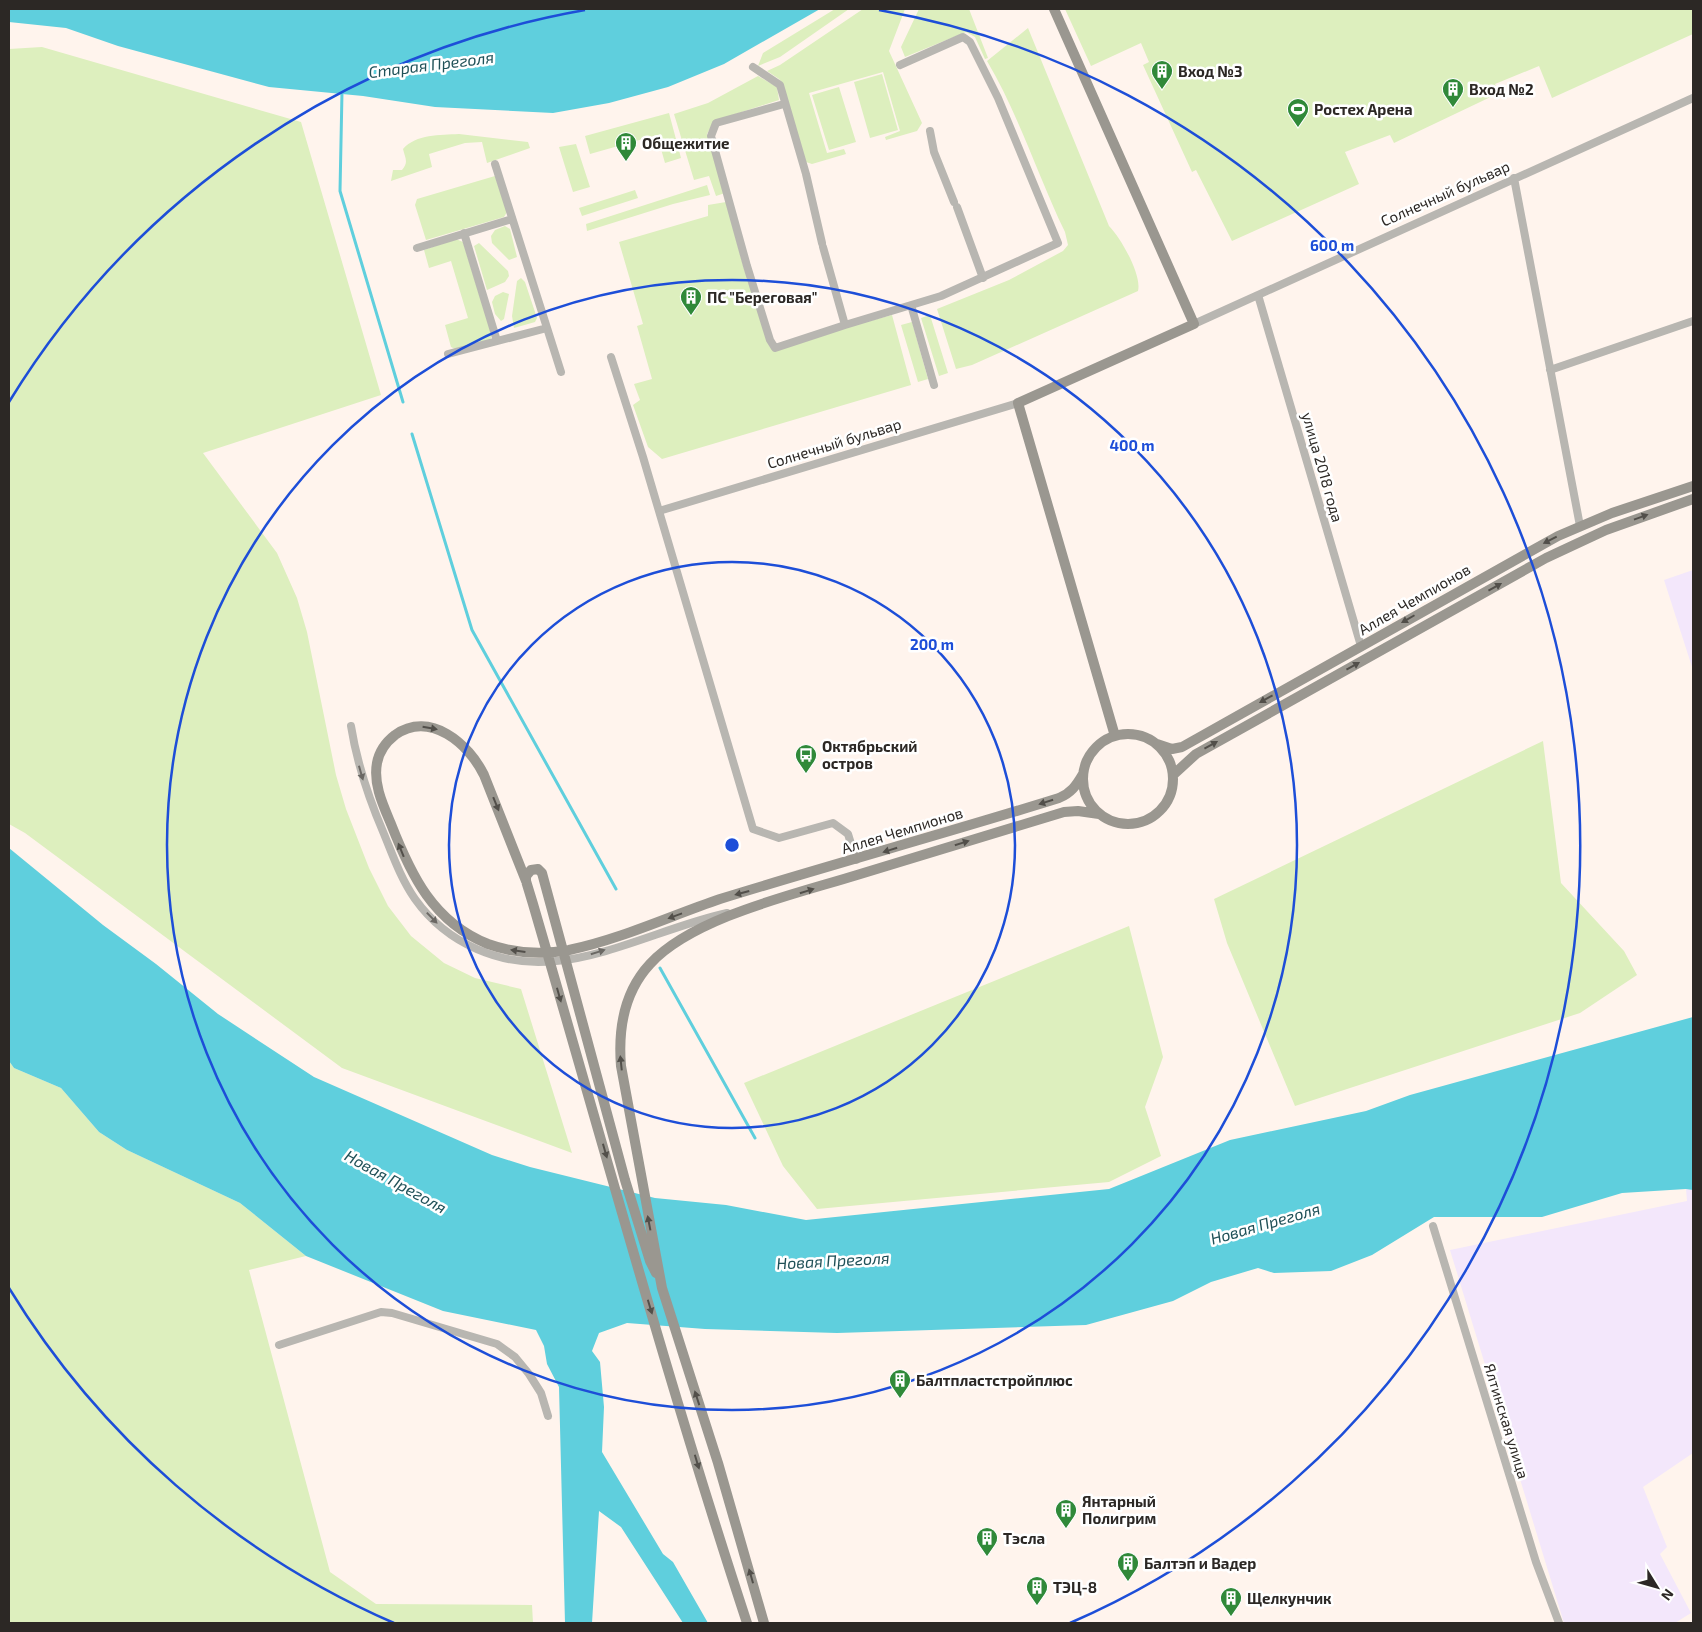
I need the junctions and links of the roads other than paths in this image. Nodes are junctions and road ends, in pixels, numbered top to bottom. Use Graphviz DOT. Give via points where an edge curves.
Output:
graph roads {
  1 [pos="1054,9"];
  2 [pos="900,65"];
  3 [pos="753,67"];
  4 [pos="1693,98"];
  5 [pos="784,104"];
  6 [pos="930,131"];
  7 [pos="495,164"];
  8 [pos="1514,178"];
  9 [pos="512,219"];
  10 [pos="464,233"];
  11 [pos="417,248"];
  12 [pos="983,278"];
  13 [pos="1258,295"];
  14 [pos="911,305"];
  15 [pos="1693,321"];
  16 [pos="1194,324"];
  17 [pos="845,325"];
  18 [pos="547,328"];
  19 [pos="497,341"];
  20 [pos="448,354"];
  21 [pos="611,357"];
  22 [pos="1550,370"];
  23 [pos="561,372"];
  24 [pos="934,385"];
  25 [pos="1018,403"];
  26 [pos="1693,486"];
  27 [pos="1693,499"];
  28 [pos="658,510"];
  29 [pos="1580,526"];
  30 [pos="1361,646"];
  31 [pos="351,726"];
  32 [pos="1115,736"];
  33 [pos="1157,744"];
  34 [pos="1083,774"];
  35 [pos="1173,775"];
  36 [pos="1099,814"];
  37 [pos="856,860"];
  38 [pos="526,881"];
  39 [pos="760,905"];
  40 [pos="1433,1226"];
  41 [pos="662,1288"];
  42 [pos="279,1346"];
  43 [pos="548,1416"];
  44 [pos="747,1623"];
  45 [pos="764,1623"];
  46 [pos="1559,1623"];
  1 -- 16 [label="main road"];
  2 -- 12 [label="street" via="963,37 970,42 998,98 1058,243"];
  3 -- 5 [label="street" via="780,85"];
  4 -- 8 [label="street, Солнечный бульвар"];
  5 -- 17 [label="street" via="806,174"];
  5 -- 17 [label="street" via="716,123 710,136 747,266 775,348"];
  6 -- 12 [label="street" via="934,152"];
  7 -- 9 [label="street"];
  8 -- 13 [label="street, Солнечный бульвар"];
  8 -- 22 [label="street"];
  9 -- 10 [label="street"];
  9 -- 18 [label="street"];
  10 -- 11 [label="street"];
  10 -- 19 [label="street"];
  12 -- 14 [label="street"];
  13 -- 16 [label="street, Солнечный бульвар"];
  13 -- 30 [label="street, улица 2018 года"];
  14 -- 17 [label="street"];
  14 -- 24 [label="street"];
  15 -- 22 [label="street"];
  16 -- 25 [label="main road, Солнечный бульвар"];
  18 -- 19 [label="street"];
  18 -- 23 [label="street"];
  19 -- 20 [label="street"];
  21 -- 28 [label="street"];
  22 -- 29 [label="street"];
  25 -- 28 [label="street, Солнечный бульвар"];
  25 -- 32 [label="main road"];
  26 -- 29 [label="main road, Аллея Чемпионов"];
  35 -- 27 [label="main road, Аллея Чемпионов, one-way" via="1196,754 1546,558 1612,528"];
  28 -- 37 [label="street" via="753,829 779,838 833,823 848,834"];
  29 -- 30 [label="main road, Аллея Чемпионов, one-way"];
  30 -- 33 [label="main road, Аллея Чемпионов, one-way" via="1182,747 1172,749"];
  31 -- 39 [label="street, one-way" via="367,792 407,886 437,924 458,940 484,953 524,962 570,959 712,916"];
  32 -- 33 [label="main road, Аллея Чемпионов" via="1142,736"];
  32 -- 34 [label="main road, Аллея Чемпионов" via="1093,750"];
  33 -- 35 [label="main road" via="1168,758"];
  34 -- 36 [label="main road" via="1084,792 1091,807"];
  34 -- 37 [label="main road, Аллея Чемпионов, one-way" via="1076,787 1059,798"];
  35 -- 36 [label="main road, Аллея Чемпионов" via="1168,801 1149,820 1123,824"];
  39 -- 36 [label="main road, Аллея Чемпионов, one-way" via="1064,812 1078,810"];
  37 -- 38 [label="main road, Аллея Чемпионов, one-way" via="721,899 568,950 525,952 500,948 456,926 433,906 416,882 377,782 378,758 391,739 412,728 433,728 450,735 477,760"];
  38 -- 41 [label="main road" via="531,870 542,874 625,1180 650,1261"];
  38 -- 44 [label="main road, Аллея Чемпионов, one-way"];
  41 -- 39 [label="main road, Аллея Чемпионов, one-way" via="620,1054 622,1020 639,978 679,939"];
  40 -- 46 [label="street, Ялтинская улица" via="1536,1562"];
  45 -- 41 [label="main road, one-way"];
  42 -- 43 [label="street" via="381,1312 392,1313 498,1344 529,1374 541,1394"];
}
